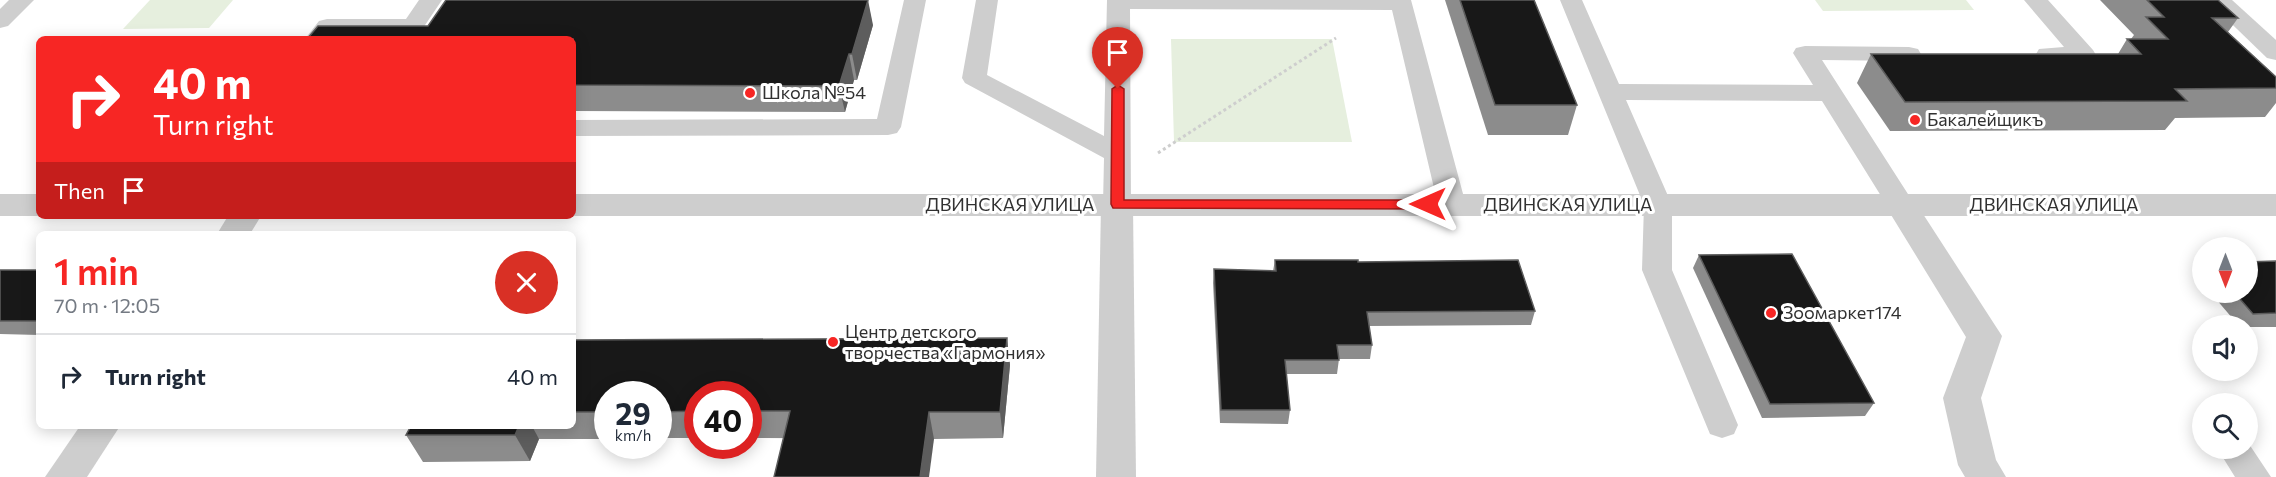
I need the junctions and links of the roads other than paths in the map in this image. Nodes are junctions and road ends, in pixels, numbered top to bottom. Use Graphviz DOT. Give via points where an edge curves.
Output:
graph roads {
  1 [pos="23,0"];
  2 [pos="431,0"];
  3 [pos="915,0"];
  4 [pos="987,0"];
  5 [pos="1570,0"];
  6 [pos="2035,0"];
  7 [pos="2218,0"];
  8 [pos="1118,1"];
  9 [pos="0,21"];
  10 [pos="319,36"];
  11 [pos="2276,53"];
  12 [pos="1933,54"];
  13 [pos="2026,54"];
  14 [pos="1610,92"];
  15 [pos="1830,93"];
  16 [pos="576,128"];
  17 [pos="1117,154"];
  18 [pos="1117,192"];
  19 [pos="0,204"];
  20 [pos="36,204"];
  21 [pos="576,204"];
  22 [pos="1452,204"];
  23 [pos="1658,204"];
  24 [pos="1900,204"];
  25 [pos="2276,204"];
  26 [pos="1722,425"];
  27 [pos="98,429"];
  28 [pos="2241,459"];
  29 [pos="65,477"];
  30 [pos="1116,477"];
  31 [pos="1986,477"];
  32 [pos="2254,477"];
  1 -- 9 [label="lane"];
  2 -- 10 [label="lane" via="413,26 327,26"];
  3 -- 16 [label="lane" via="888,127"];
  4 -- 17 [label="lane" via="974,78"];
  5 -- 14 [label="lane"];
  6 -- 13 [label="lane" via="2084,54"];
  7 -- 11 [label="lane"];
  8 -- 17 [label="lane"];
  8 -- 22 [label="lane" via="1402,3"];
  12 -- 15 [label="lane" via="1805,53"];
  14 -- 15 [label="lane"];
  14 -- 23 [label="lane"];
  15 -- 24 [label="lane"];
  17 -- 18 [label="lane"];
  18 -- 21 [label="street, ДВИНСКАЯ УЛИЦА"];
  18 -- 22 [label="street, ДВИНСКАЯ УЛИЦА"];
  18 -- 30 [label="street"];
  19 -- 20 [label="street"];
  22 -- 23 [label="street, ДВИНСКАЯ УЛИЦА"];
  23 -- 24 [label="street, ДВИНСКАЯ УЛИЦА"];
  23 -- 26 [label="lane" via="1657,270"];
  24 -- 25 [label="street, ДВИНСКАЯ УЛИЦА"];
  24 -- 31 [label="street" via="1984,336 1962,398 1978,465"];
  27 -- 29 [label="street"];
  28 -- 32 [label="lane"];
}
